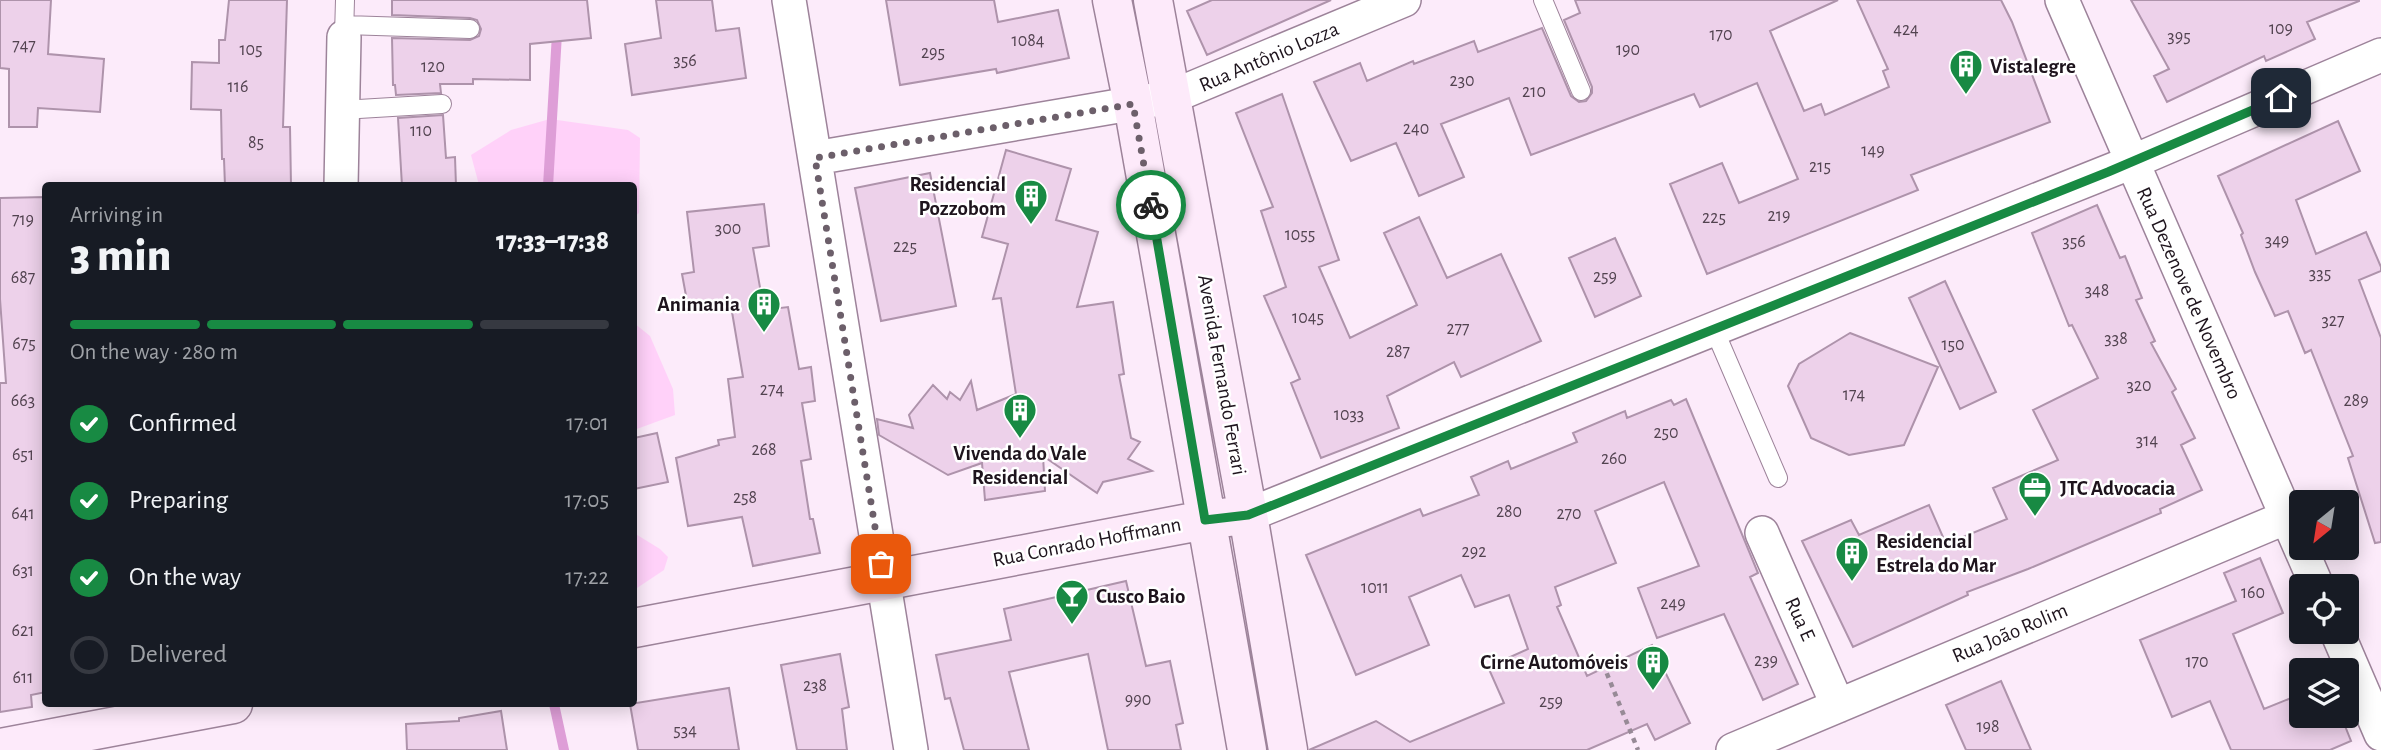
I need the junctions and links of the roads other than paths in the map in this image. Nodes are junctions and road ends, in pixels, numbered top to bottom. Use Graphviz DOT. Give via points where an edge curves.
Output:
graph roads {
  1 [pos="345,0"];
  2 [pos="789,0"];
  3 [pos="1112,0"];
  4 [pos="1153,0"];
  5 [pos="1404,0"];
  6 [pos="1543,0"];
  7 [pos="2062,0"];
  8 [pos="470,29"];
  9 [pos="344,31"];
  10 [pos="2381,55"];
  11 [pos="1581,91"];
  12 [pos="1171,97"];
  13 [pos="442,104"];
  14 [pos="1133,104"];
  15 [pos="342,110"];
  16 [pos="815,158"];
  17 [pos="2132,162"];
  18 [pos="341,182"];
  19 [pos="1714,329"];
  20 [pos="1778,478"];
  21 [pos="1248,515"];
  22 [pos="2287,517"];
  23 [pos="1205,520"];
  24 [pos="1762,533"];
  25 [pos="2312,574"];
  26 [pos="884,580"];
  27 [pos="637,627"];
  28 [pos="2342,644"];
  29 [pos="1838,706"];
  30 [pos="217,707"];
  31 [pos="2381,734"];
  32 [pos="0,748"];
  33 [pos="911,750"];
  34 [pos="1247,750"];
  35 [pos="1288,750"];
  36 [pos="1733,750"];
  1 -- 9 [label="lane"];
  2 -- 16 [label="street"];
  3 -- 14 [label="main road, Avenida Fernando Ferrari"];
  4 -- 12 [label="main road, Avenida Fernando Ferrari"];
  5 -- 12 [label="street, Rua Antônio Lozza"];
  6 -- 11 [label="lane"];
  7 -- 17 [label="street, Rua Dezenove de Novembro"];
  8 -- 9 [label="lane"];
  9 -- 15 [label="street"];
  10 -- 17 [label="street, Rua Conrado Hoffmann"];
  12 -- 14 [label="street, Rua Antônio Lozza"];
  12 -- 21 [label="main road, Avenida Fernando Ferrari"];
  13 -- 15 [label="lane"];
  14 -- 16 [label="street"];
  14 -- 23 [label="main road, Avenida Fernando Ferrari"];
  15 -- 18 [label="street"];
  16 -- 26 [label="street"];
  17 -- 19 [label="street, Rua Conrado Hoffmann"];
  17 -- 22 [label="street, Rua Dezenove de Novembro"];
  19 -- 20 [label="lane"];
  19 -- 21 [label="street, Rua Conrado Hoffmann"];
  21 -- 23 [label="main road, Rua Conrado Hoffmann"];
  21 -- 35 [label="main road, Avenida Fernando Ferrari"];
  22 -- 25 [label="street, Rua Dezenove de Novembro"];
  22 -- 29 [label="street, Rua João Rolim"];
  23 -- 26 [label="main road, Rua Conrado Hoffmann"];
  23 -- 34 [label="main road, Avenida Fernando Ferrari"];
  24 -- 29 [label="street, Rua E"];
  26 -- 27 [label="main road, Rua Conrado Hoffmann"];
  26 -- 33 [label="street"];
  28 -- 31 [label="street"];
  29 -- 36 [label="street, Rua João Rolim"];
  30 -- 32 [label="main road"];
}
